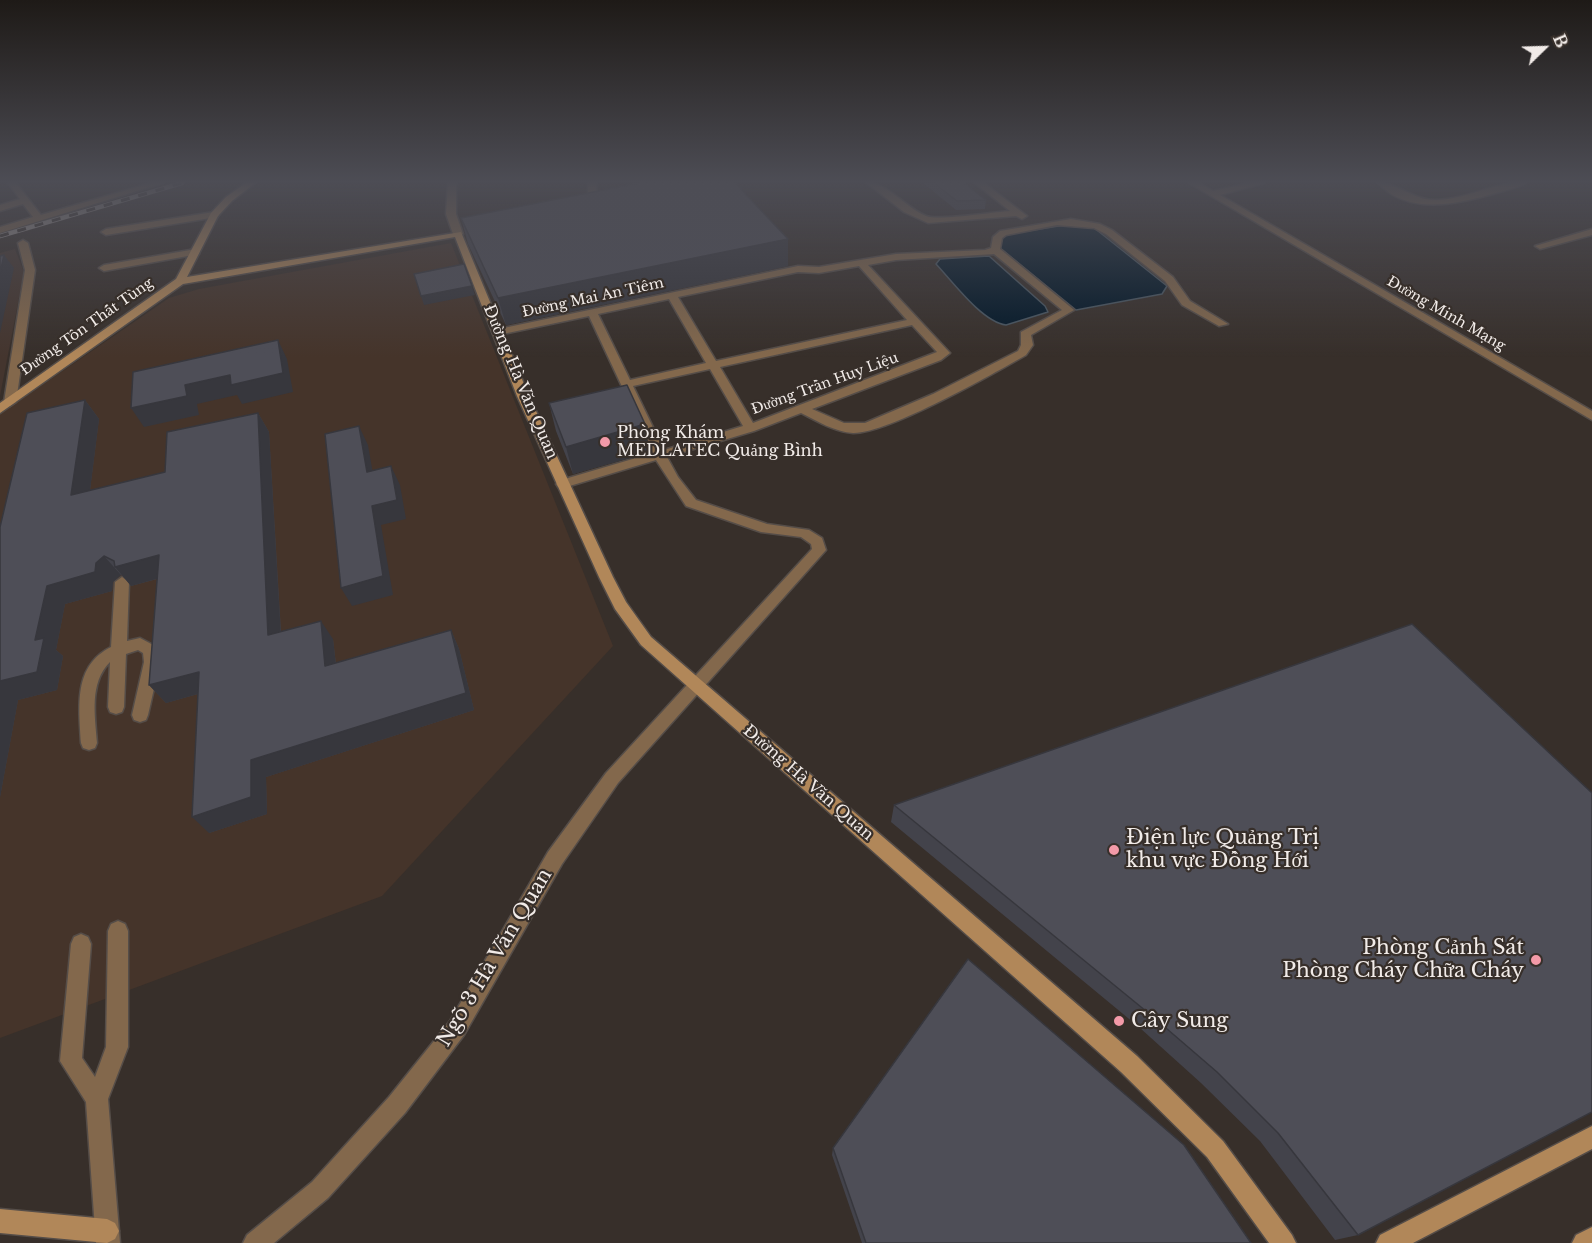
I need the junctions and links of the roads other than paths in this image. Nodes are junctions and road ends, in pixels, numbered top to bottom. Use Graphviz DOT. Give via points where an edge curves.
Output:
graph roads {
  1 [pos="201,241"];
  2 [pos="437,241"];
  3 [pos="464,241"];
  4 [pos="999,241"];
  5 [pos="1120,241"];
  6 [pos="1292,241"];
  7 [pos="1559,241"];
  8 [pos="23,243"];
  9 [pos="1540,246"];
  10 [pos="995,250"];
  11 [pos="196,252"];
  12 [pos="862,264"];
  13 [pos="104,268"];
  14 [pos="180,281"];
  15 [pos="672,295"];
  16 [pos="592,312"];
  17 [pos="916,321"];
  18 [pos="1223,324"];
  19 [pos="498,333"];
  20 [pos="712,365"];
  21 [pos="626,384"];
  22 [pos="10,402"];
  23 [pos="800,408"];
  24 [pos="0,409"];
  25 [pos="1592,416"];
  26 [pos="750,428"];
  27 [pos="660,455"];
  28 [pos="563,484"];
  29 [pos="122,582"];
  30 [pos="119,648"];
  31 [pos="695,685"];
  32 [pos="116,707"];
  33 [pos="140,715"];
  34 [pos="89,743"];
  35 [pos="118,931"];
  36 [pos="81,944"];
  37 [pos="97,1099"];
  38 [pos="1592,1137"];
  39 [pos="0,1221"];
  40 [pos="108,1237"];
  41 [pos="1592,1239"];
  42 [pos="255,1243"];
  43 [pos="1284,1243"];
  44 [pos="1388,1243"];
  45 [pos="1584,1243"];
  1 -- 11 [label="main road, Đường Tôn Thất Tùng"];
  2 -- 14 [label="main road"];
  3 -- 19 [label="main road, Đường Hà Văn Quan"];
  4 -- 10 [label="street"];
  5 -- 18 [label="street" via="1169,279 1186,303"];
  6 -- 25 [label="street, Đường Minh Mạng"];
  7 -- 9 [label="street"];
  8 -- 22 [label="street" via="30,270"];
  10 -- 12 [label="street, Đường Mai An Tiêm" via="896,257"];
  10 -- 23 [label="street" via="1069,310 1025,334 1027,345 1022,353 858,430 841,427"];
  11 -- 13 [label="street"];
  11 -- 14 [label="main road, Đường Tôn Thất Tùng"];
  12 -- 15 [label="street, Đường Mai An Tiêm" via="819,270 796,265"];
  12 -- 17 [label="street, Đường Trần Huy Liệu"];
  14 -- 22 [label="main road, Đường Tôn Thất Tùng"];
  15 -- 16 [label="street, Đường Mai An Tiêm"];
  15 -- 20 [label="street"];
  16 -- 19 [label="street, Đường Mai An Tiêm"];
  16 -- 21 [label="street"];
  17 -- 20 [label="street"];
  17 -- 23 [label="street, Đường Trần Huy Liệu" via="944,353"];
  19 -- 28 [label="main road, Đường Hà Văn Quan"];
  20 -- 21 [label="street"];
  20 -- 26 [label="street"];
  21 -- 27 [label="street"];
  22 -- 24 [label="main road, Đường Tôn Thất Tùng"];
  23 -- 26 [label="street, Đường Trần Huy Liệu"];
  26 -- 27 [label="street, Đường Trần Huy Liệu"];
  27 -- 28 [label="street, Đường Trần Huy Liệu"];
  27 -- 31 [label="street, Ngõ 3 Hà Văn Quan" via="691,503 766,529 804,533 817,541 819,550"];
  28 -- 31 [label="main road, Đường Hà Văn Quan" via="620,605 646,640"];
  29 -- 30 [label="street"];
  30 -- 32 [label="street"];
  30 -- 33 [label="street" via="140,644 150,650 151,670"];
  30 -- 34 [label="street" via="98,662 91,676 87,698"];
  31 -- 42 [label="street, Ngõ 3 Hà Văn Quan" via="606,787 555,858 457,1028 397,1105 320,1190"];
  31 -- 43 [label="main road, Đường Hà Văn Quan" via="1129,1064 1215,1149"];
  35 -- 37 [label="street" via="117,1047"];
  36 -- 37 [label="street" via="71,1061"];
  37 -- 40 [label="street"];
  38 -- 44 [label="main road"];
  39 -- 40 [label="main road"];
  41 -- 45 [label="main road"];
}
